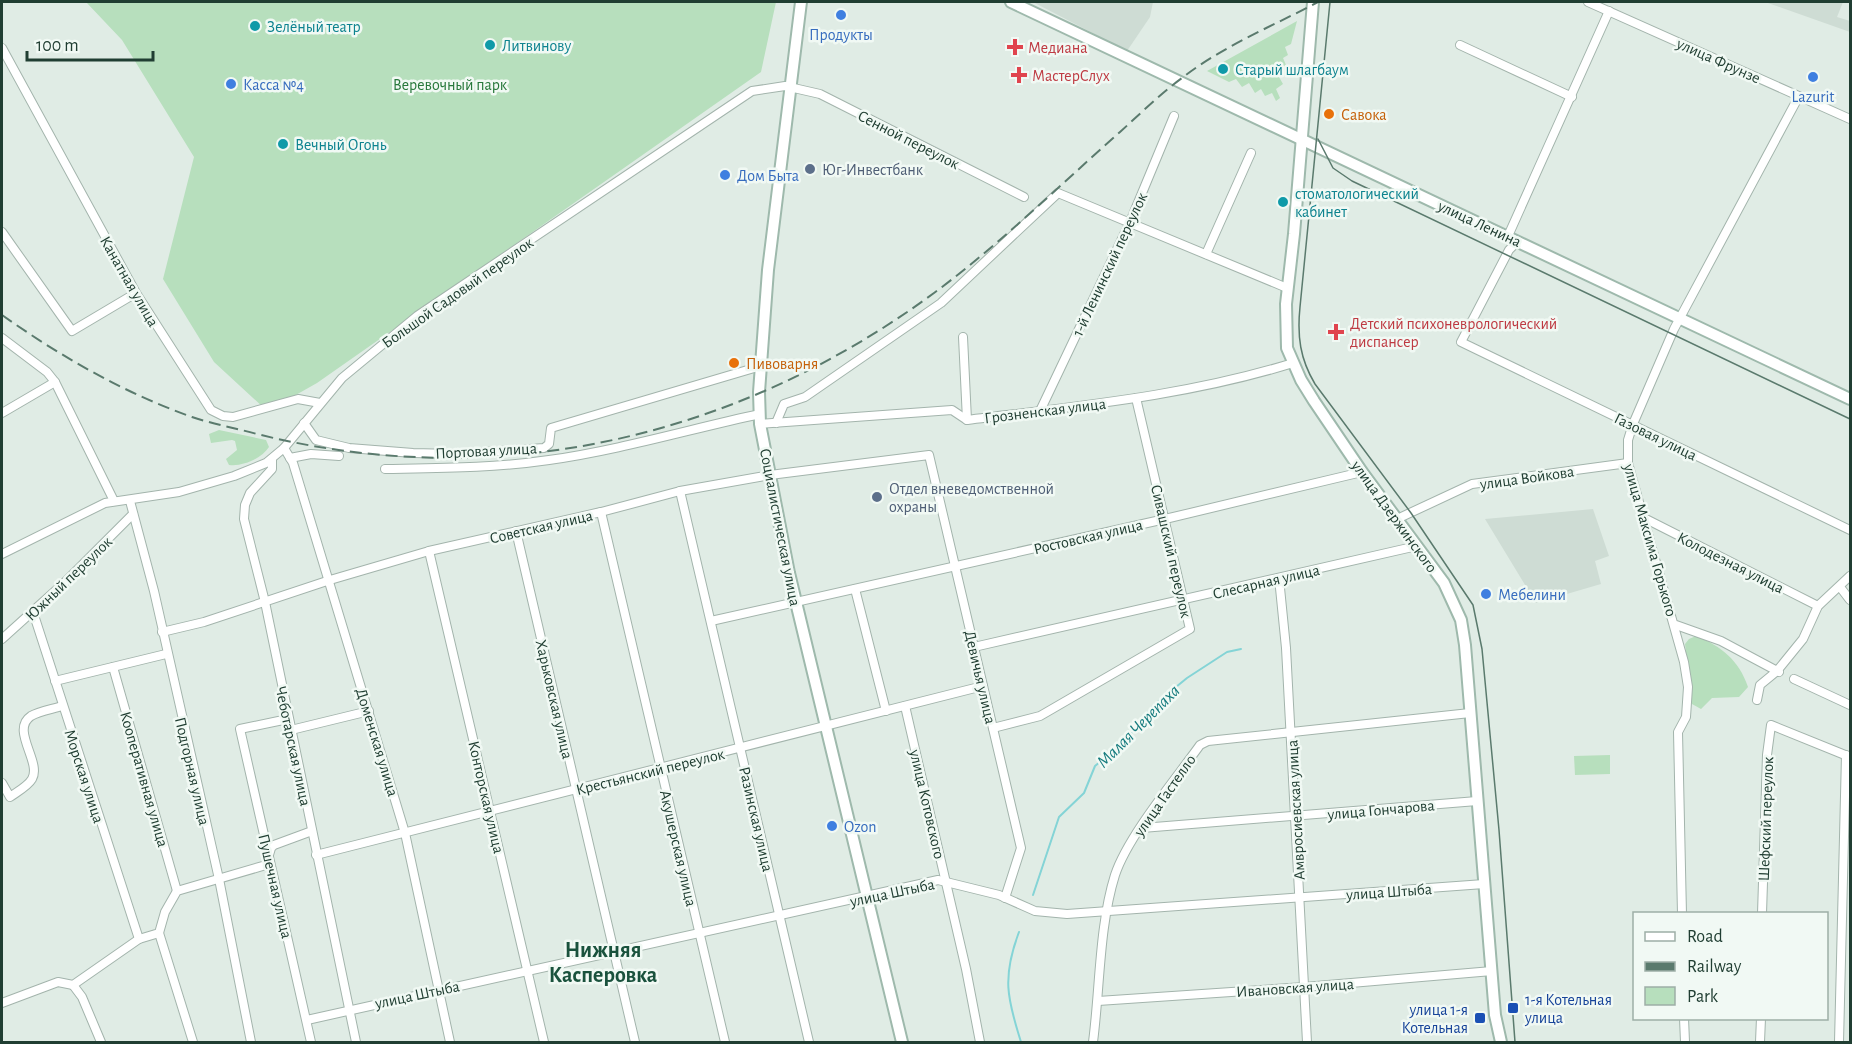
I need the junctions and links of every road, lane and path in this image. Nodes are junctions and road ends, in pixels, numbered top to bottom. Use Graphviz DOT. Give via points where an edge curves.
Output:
graph roads {
  1 [pos="801,2"];
  2 [pos="1011,2"];
  3 [pos="1313,2"];
  4 [pos="1588,2"];
  5 [pos="1609,11"];
  6 [pos="1461,45"];
  7 [pos="2,48"];
  8 [pos="791,86"];
  9 [pos="1572,96"];
  10 [pos="1799,96"];
  11 [pos="1174,116"];
  12 [pos="1851,119"];
  13 [pos="1300,140"];
  14 [pos="1251,153"];
  15 [pos="1024,197"];
  16 [pos="1130,222"];
  17 [pos="2,232"];
  18 [pos="1513,238"];
  19 [pos="1206,254"];
  20 [pos="1287,288"];
  21 [pos="136,293"];
  22 [pos="1682,318"];
  23 [pos="963,337"];
  24 [pos="2,338"];
  25 [pos="1293,363"];
  26 [pos="761,366"];
  27 [pos="55,382"];
  28 [pos="1136,398"];
  29 [pos="1851,399"];
  30 [pos="320,403"];
  31 [pos="1040,411"];
  32 [pos="2,413"];
  33 [pos="760,419"];
  34 [pos="967,420"];
  35 [pos="304,423"];
  36 [pos="776,423"];
  37 [pos="1633,424"];
  38 [pos="284,448"];
  39 [pos="928,455"];
  40 [pos="339,456"];
  41 [pos="290,458"];
  42 [pos="272,459"];
  43 [pos="1628,463"];
  44 [pos="385,470"];
  45 [pos="1362,472"];
  46 [pos="770,475"];
  47 [pos="680,491"];
  48 [pos="114,501"];
  49 [pos="130,501"];
  50 [pos="600,512"];
  51 [pos="133,514"];
  52 [pos="1644,518"];
  53 [pos="1165,519"];
  54 [pos="1397,519"];
  55 [pos="1851,530"];
  56 [pos="516,531"];
  57 [pos="1417,546"];
  58 [pos="429,551"];
  59 [pos="2,554"];
  60 [pos="955,567"];
  61 [pos="1851,576"];
  62 [pos="1279,578"];
  63 [pos="330,580"];
  64 [pos="1840,587"];
  65 [pos="855,589"];
  66 [pos="1184,600"];
  67 [pos="1851,600"];
  68 [pos="265,602"];
  69 [pos="796,602"];
  70 [pos="1818,606"];
  71 [pos="33,612"];
  72 [pos="711,621"];
  73 [pos="1676,625"];
  74 [pos="162,632"];
  75 [pos="2,639"];
  76 [pos="974,647"];
  77 [pos="166,654"];
  78 [pos="113,667"];
  79 [pos="1778,672"];
  80 [pos="1794,679"];
  81 [pos="55,681"];
  82 [pos="983,686"];
  83 [pos="1757,700"];
  84 [pos="1851,705"];
  85 [pos="62,706"];
  86 [pos="905,706"];
  87 [pos="369,711"];
  88 [pos="886,711"];
  89 [pos="1470,713"];
  90 [pos="288,719"];
  91 [pos="825,726"];
  92 [pos="993,728"];
  93 [pos="291,730"];
  94 [pos="1290,732"];
  95 [pos="741,748"];
  96 [pos="1848,756"];
  97 [pos="660,768"];
  98 [pos="2,783"];
  99 [pos="576,790"];
  100 [pos="1477,801"];
  101 [pos="490,811"];
  102 [pos="1295,816"];
  103 [pos="1142,828"];
  104 [pos="312,831"];
  105 [pos="405,833"];
  106 [pos="316,855"];
  107 [pos="270,857"];
  108 [pos="219,879"];
  109 [pos="946,882"];
  110 [pos="1484,884"];
  111 [pos="177,891"];
  112 [pos="866,897"];
  113 [pos="1005,898"];
  114 [pos="1299,898"];
  115 [pos="1107,912"];
  116 [pos="1682,912"];
  117 [pos="1762,912"];
  118 [pos="780,915"];
  119 [pos="159,933"];
  120 [pos="699,933"];
  121 [pos="1841,933"];
  122 [pos="1851,934"];
  123 [pos="139,939"];
  124 [pos="614,951"];
  125 [pos="527,970"];
  126 [pos="1492,970"];
  127 [pos="73,985"];
  128 [pos="1304,987"];
  129 [pos="438,990"];
  130 [pos="1098,1001"];
  131 [pos="2,1003"];
  132 [pos="348,1009"];
  133 [pos="307,1020"];
  134 [pos="1684,1020"];
  135 [pos="1761,1020"];
  136 [pos="101,1042"];
  137 [pos="193,1042"];
  138 [pos="252,1042"];
  139 [pos="311,1042"];
  140 [pos="356,1042"];
  141 [pos="450,1042"];
  142 [pos="544,1042"];
  143 [pos="635,1042"];
  144 [pos="725,1042"];
  145 [pos="809,1042"];
  146 [pos="902,1042"];
  147 [pos="980,1042"];
  148 [pos="1093,1042"];
  149 [pos="1307,1042"];
  150 [pos="1501,1042"];
  151 [pos="1684,1042"];
  152 [pos="1760,1042"];
  153 [pos="1839,1042"];
  1 -- 8 [label="main road, Социалистическая улица"];
  2 -- 13 [label="main road, улица Ленина"];
  3 -- 13 [label="main road, улица Дзержинского"];
  4 -- 5 [label="street, улица Фрунзе"];
  5 -- 9 [label="street"];
  5 -- 10 [label="street, улица Фрунзе"];
  6 -- 9 [label="street"];
  7 -- 21 [label="street, Канатная улица"];
  8 -- 15 [label="street, Сенной переулок" via="820,94"];
  8 -- 26 [label="main road, Социалистическая улица" via="768,270"];
  8 -- 30 [label="street, Большой Садовый переулок" via="760,89 741,98 417,316 362,360"];
  9 -- 18 [label="street"];
  10 -- 12 [label="street, улица Фрунзе"];
  10 -- 22 [label="street, улица Максима Горького"];
  11 -- 16 [label="street, 1-й Ленинский переулок"];
  13 -- 18 [label="main road, улица Ленина"];
  13 -- 20 [label="main road, улица Дзержинского"];
  14 -- 19 [label="street"];
  16 -- 19 [label="street"];
  16 -- 31 [label="street, 1-й Ленинский переулок"];
  16 -- 36 [label="street" via="1058,193 941,303 805,397 784,404"];
  17 -- 21 [label="street" via="72,331"];
  18 -- 22 [label="main road, улица Ленина"];
  18 -- 37 [label="street, Газовая улица" via="1461,342"];
  19 -- 20 [label="street"];
  20 -- 25 [label="main road, улица Дзержинского" via="1286,337"];
  21 -- 30 [label="street, Канатная улица" via="215,413 234,417 301,399"];
  22 -- 29 [label="main road, улица Ленина"];
  22 -- 37 [label="street, улица Максима Горького"];
  23 -- 34 [label="street"];
  24 -- 27 [label="street"];
  25 -- 28 [label="street, Грозненская улица" via="1236,381"];
  25 -- 45 [label="main road, улица Дзержинского"];
  26 -- 33 [label="main road, Социалистическая улица"];
  26 -- 35 [label="street, Портовая улица" via="555,427 550,430 549,444 544,448 455,454 349,448 319,442"];
  27 -- 32 [label="street"];
  27 -- 48 [label="street"];
  28 -- 31 [label="street, Грозненская улица"];
  28 -- 53 [label="street, Сивашский переулок"];
  30 -- 35 [label="street, Большой Садовый переулок"];
  31 -- 34 [label="street, Грозненская улица"];
  33 -- 36 [label="street, Грозненская улица"];
  33 -- 44 [label="street, Портовая улица" via="551,460"];
  33 -- 46 [label="main road, Социалистическая улица"];
  34 -- 36 [label="street, Грозненская улица" via="952,410"];
  35 -- 38 [label="street, Большой Садовый переулок"];
  37 -- 43 [label="street, улица Максима Горького"];
  37 -- 55 [label="street, Газовая улица"];
  38 -- 41 [label="street, Доменская улица"];
  38 -- 42 [label="street, Большой Садовый переулок"];
  39 -- 46 [label="street, Советская улица"];
  39 -- 60 [label="street, Девичья улица"];
  40 -- 41 [label="street" via="311,454"];
  41 -- 63 [label="street, Доменская улица"];
  42 -- 49 [label="street, Большой Садовый переулок" via="234,476"];
  42 -- 68 [label="street, Чеботарская улица" via="274,466 249,493 243,514"];
  43 -- 52 [label="street, улица Максима Горького"];
  43 -- 54 [label="street, улица Войкова" via="1472,484"];
  45 -- 53 [label="street, Ростовская улица"];
  45 -- 54 [label="main road, улица Дзержинского"];
  46 -- 47 [label="street, Советская улица"];
  46 -- 69 [label="main road, Социалистическая улица"];
  47 -- 50 [label="street, Советская улица"];
  47 -- 72 [label="street, Разинская улица"];
  48 -- 49 [label="street, Большой Садовый переулок"];
  48 -- 59 [label="street, Большой Садовый переулок"];
  49 -- 51 [label="street, Подгорная улица"];
  50 -- 56 [label="street, Советская улица"];
  50 -- 97 [label="street, Акушерская улица"];
  51 -- 71 [label="street, Южный переулок"];
  51 -- 74 [label="street, Подгорная улица"];
  52 -- 70 [label="street, Колодезная улица"];
  52 -- 73 [label="street, улица Максима Горького"];
  53 -- 60 [label="street, Ростовская улица"];
  53 -- 66 [label="street, Сивашский переулок"];
  54 -- 57 [label="main road, улица Дзержинского"];
  56 -- 58 [label="street, Советская улица"];
  56 -- 99 [label="street, Харьковская улица"];
  57 -- 62 [label="street, Слесарная улица"];
  57 -- 89 [label="main road, улица Дзержинского" via="1444,583 1461,620"];
  58 -- 63 [label="street, Советская улица"];
  58 -- 101 [label="street, Конторская улица"];
  60 -- 65 [label="street, Ростовская улица"];
  60 -- 76 [label="street, Девичья улица"];
  61 -- 64 [label="street"];
  62 -- 66 [label="street, Слесарная улица"];
  62 -- 94 [label="street, Амвросиевская улица"];
  63 -- 68 [label="street, Советская улица"];
  63 -- 87 [label="street, Доменская улица"];
  64 -- 67 [label="street"];
  64 -- 70 [label="street"];
  65 -- 69 [label="street, Ростовская улица"];
  65 -- 88 [label="street"];
  66 -- 76 [label="street, Слесарная улица"];
  66 -- 92 [label="street, Сивашский переулок" via="1190,629 1040,716"];
  68 -- 74 [label="street, Советская улица"];
  68 -- 90 [label="street, Чеботарская улица"];
  69 -- 72 [label="street, Ростовская улица"];
  69 -- 91 [label="main road, Социалистическая улица"];
  70 -- 79 [label="street" via="1803,639"];
  71 -- 75 [label="street, Южный переулок"];
  71 -- 81 [label="street, Морская улица"];
  72 -- 95 [label="street, Разинская улица"];
  73 -- 79 [label="street" via="1721,641"];
  73 -- 116 [label="street, улица Максима Горького" via="1688,687 1686,717 1678,732"];
  74 -- 77 [label="street, Подгорная улица"];
  76 -- 82 [label="street, Девичья улица"];
  77 -- 78 [label="street"];
  77 -- 108 [label="street, Подгорная улица"];
  78 -- 81 [label="street"];
  78 -- 111 [label="street, Кооперативная улица"];
  79 -- 83 [label="street" via="1760,685"];
  80 -- 84 [label="street"];
  81 -- 85 [label="street, Морская улица"];
  82 -- 86 [label="street, Крестьянский переулок"];
  82 -- 92 [label="street, Девичья улица"];
  85 -- 98 [label="street" via="31,716 26,722 24,733 34,771 32,779 10,797"];
  85 -- 123 [label="street, Морская улица"];
  86 -- 88 [label="street, Крестьянский переулок"];
  86 -- 109 [label="street, улица Котовского"];
  87 -- 93 [label="street"];
  87 -- 105 [label="street, Доменская улица"];
  88 -- 91 [label="street, Крестьянский переулок"];
  89 -- 94 [label="street, улица Гастелло"];
  89 -- 100 [label="main road, улица Дзержинского"];
  90 -- 93 [label="street, Чеботарская улица"];
  90 -- 107 [label="street, Пушечная улица" via="240,729"];
  91 -- 95 [label="street, Крестьянский переулок"];
  91 -- 112 [label="main road, Социалистическая улица"];
  92 -- 113 [label="street, Девичья улица" via="1022,848"];
  93 -- 104 [label="street, Чеботарская улица"];
  94 -- 102 [label="street, Амвросиевская улица"];
  94 -- 103 [label="street, улица Гастелло" via="1200,745"];
  95 -- 97 [label="street, Крестьянский переулок"];
  95 -- 118 [label="street, Разинская улица"];
  96 -- 117 [label="street, Шефский переулок" via="1771,725"];
  96 -- 121 [label="street"];
  97 -- 99 [label="street, Крестьянский переулок"];
  97 -- 120 [label="street, Акушерская улица"];
  99 -- 101 [label="street, Крестьянский переулок"];
  99 -- 124 [label="street, Харьковская улица"];
  100 -- 102 [label="street, улица Гончарова"];
  100 -- 110 [label="main road, улица Дзержинского"];
  101 -- 105 [label="street, Крестьянский переулок"];
  101 -- 125 [label="street, Конторская улица"];
  102 -- 103 [label="street, улица Гончарова"];
  102 -- 114 [label="street, Амвросиевская улица"];
  103 -- 115 [label="street, улица Гастелло" via="1115,874"];
  104 -- 106 [label="street, Чеботарская улица"];
  104 -- 107 [label="street" via="274,845"];
  105 -- 106 [label="street, Крестьянский переулок"];
  105 -- 129 [label="street, Доменская улица"];
  106 -- 132 [label="street, Чеботарская улица"];
  107 -- 108 [label="street" via="266,865"];
  107 -- 133 [label="street, Пушечная улица"];
  108 -- 111 [label="street"];
  108 -- 138 [label="street, Подгорная улица"];
  109 -- 112 [label="street, улица Штыба" via="938,880"];
  109 -- 113 [label="street, улица Штыба"];
  109 -- 147 [label="street, улица Котовского"];
  110 -- 114 [label="street, улица Штыба"];
  110 -- 126 [label="main road, улица Дзержинского"];
  111 -- 119 [label="street"];
  112 -- 118 [label="street, улица Штыба"];
  112 -- 146 [label="main road, Социалистическая улица"];
  113 -- 115 [label="street, улица Штыба" via="1035,910 1067,914"];
  114 -- 115 [label="street, улица Штыба"];
  114 -- 128 [label="street, Амвросиевская улица"];
  115 -- 130 [label="street, улица Гастелло"];
  118 -- 120 [label="street, улица Штыба"];
  118 -- 145 [label="street, Разинская улица"];
  119 -- 123 [label="street"];
  119 -- 137 [label="street"];
  120 -- 124 [label="street, улица Штыба"];
  120 -- 144 [label="street, Акушерская улица"];
  121 -- 122 [label="street"];
  121 -- 153 [label="street"];
  123 -- 127 [label="street"];
  124 -- 125 [label="street, улица Штыба"];
  124 -- 143 [label="street, Харьковская улица"];
  125 -- 129 [label="street, улица Штыба"];
  125 -- 142 [label="street, Конторская улица"];
  126 -- 128 [label="street, Ивановская улица"];
  126 -- 150 [label="main road, улица Дзержинского"];
  127 -- 131 [label="street" via="58,982"];
  127 -- 136 [label="street"];
  128 -- 130 [label="street, Ивановская улица"];
  128 -- 149 [label="street, Амвросиевская улица"];
  129 -- 132 [label="street, улица Штыба"];
  129 -- 141 [label="street, Доменская улица"];
  130 -- 148 [label="street, улица Гастелло"];
  132 -- 133 [label="street, улица Штыба"];
  132 -- 140 [label="street, Чеботарская улица"];
  133 -- 139 [label="street, Пушечная улица"];
  134 -- 151 [label="street"];
  135 -- 152 [label="street"];
}
